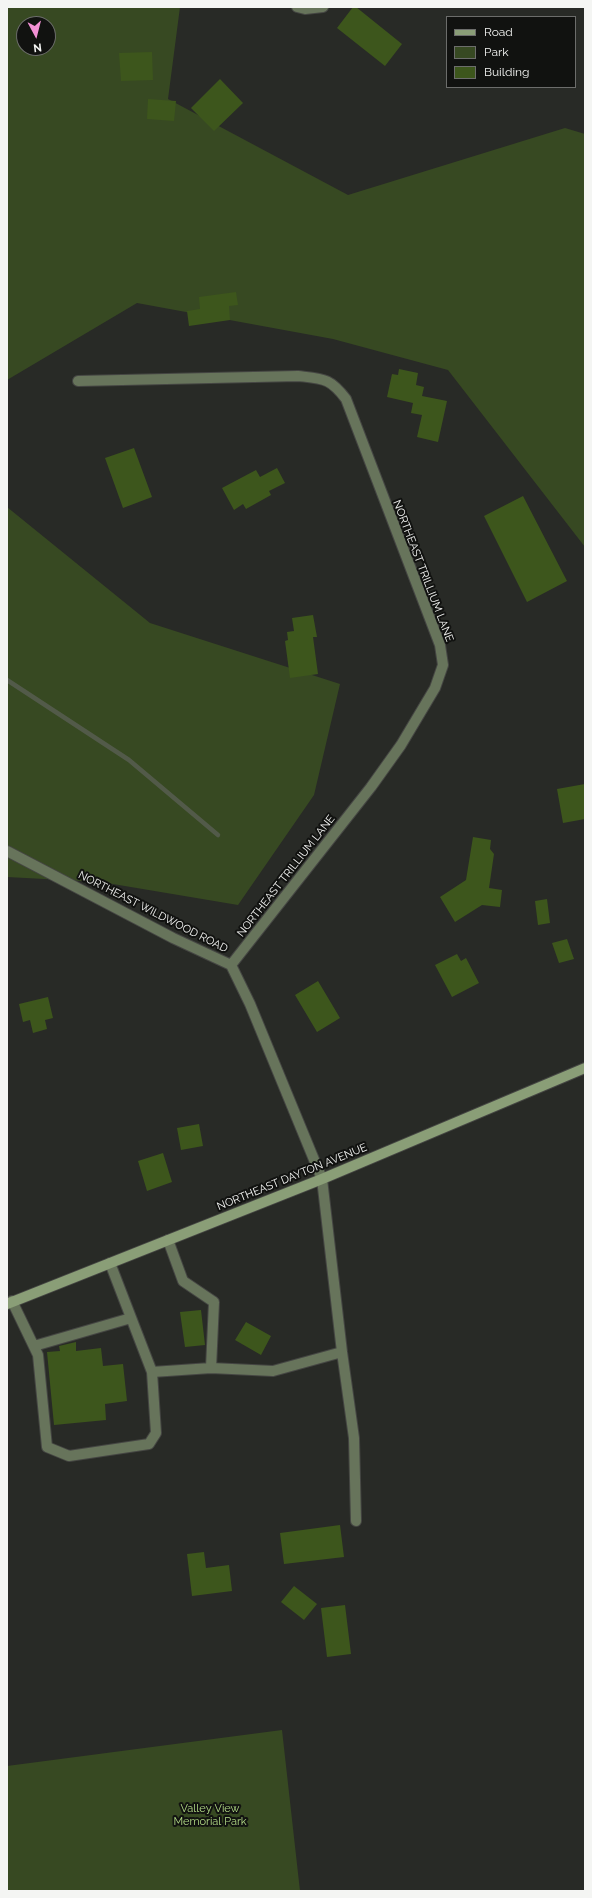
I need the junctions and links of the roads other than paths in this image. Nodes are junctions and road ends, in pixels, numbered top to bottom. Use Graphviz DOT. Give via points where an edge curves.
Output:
graph roads {
  1 [pos="297,7"];
  2 [pos="323,7"];
  3 [pos="78,380"];
  4 [pos="7,851"];
  5 [pos="231,965"];
  6 [pos="585,1068"];
  7 [pos="322,1179"];
  8 [pos="168,1240"];
  9 [pos="110,1263"];
  10 [pos="10,1303"];
  11 [pos="131,1318"];
  12 [pos="34,1346"];
  13 [pos="342,1352"];
  14 [pos="211,1368"];
  15 [pos="152,1372"];
  16 [pos="356,1521"];
  1 -- 2 [label="street"];
  3 -- 5 [label="street, NORTHEAST TRILLIUM LANE" via="298,376 335,384 346,399 440,645 443,666 435,688 401,745"];
  4 -- 5 [label="street, NORTHEAST WILDWOOD ROAD" via="173,938"];
  5 -- 7 [label="street, NORTHEAST WILDWOOD ROAD" via="250,1004"];
  6 -- 7 [label="street, NORTHEAST DAYTON AVENUE"];
  7 -- 8 [label="street, NORTHEAST DAYTON AVENUE"];
  7 -- 13 [label="street, NORTHEAST WILDWOOD ROAD"];
  8 -- 9 [label="street, NORTHEAST DAYTON AVENUE"];
  8 -- 14 [label="street" via="183,1280 214,1302"];
  9 -- 10 [label="street, NORTHEAST DAYTON AVENUE"];
  9 -- 11 [label="street"];
  10 -- 12 [label="street"];
  11 -- 12 [label="street"];
  11 -- 15 [label="street"];
  12 -- 15 [label="street" via="38,1355 47,1447 69,1456 148,1444 156,1433"];
  13 -- 14 [label="street" via="273,1371"];
  13 -- 16 [label="street, NORTHEAST WILDWOOD ROAD" via="354,1438"];
  14 -- 15 [label="street"];
}
